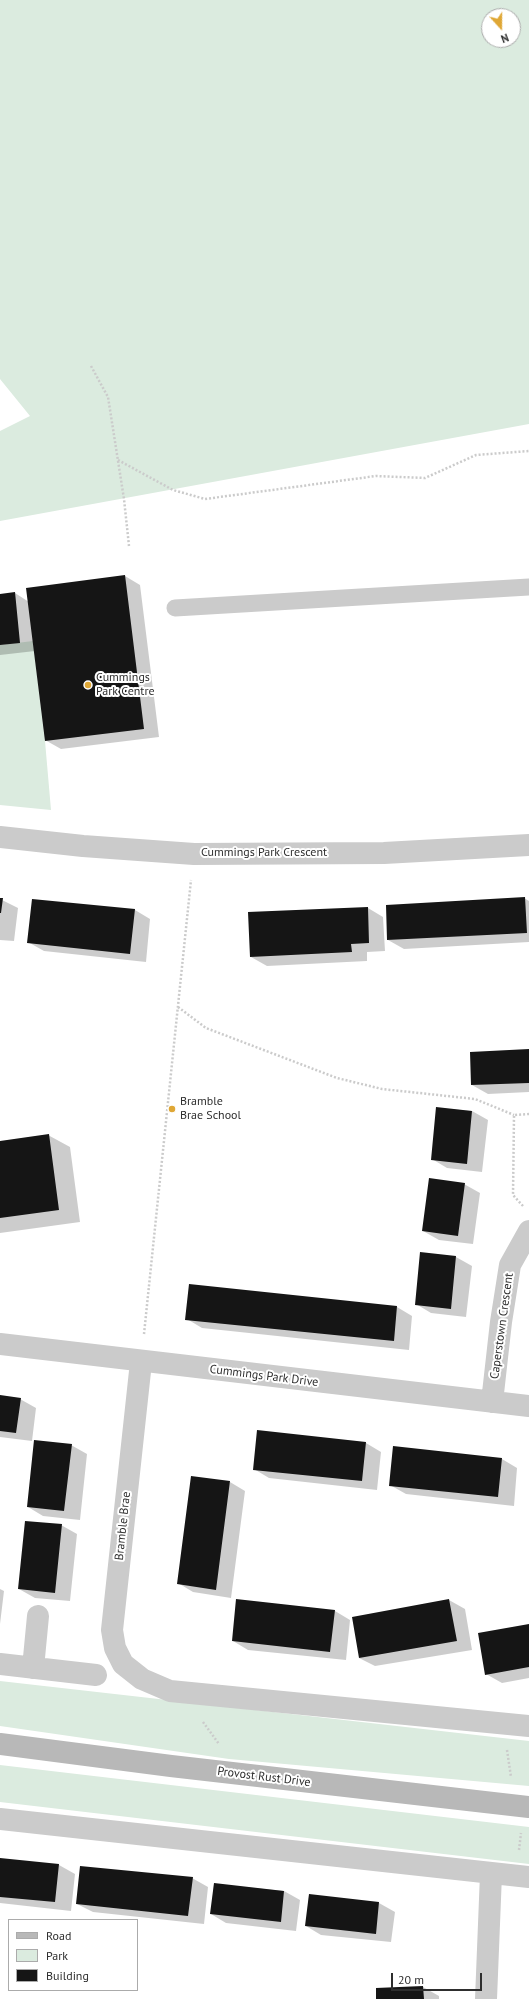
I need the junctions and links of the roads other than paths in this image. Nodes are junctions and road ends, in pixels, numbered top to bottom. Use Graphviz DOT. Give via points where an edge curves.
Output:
graph roads {
  1 [pos="529,587"];
  2 [pos="175,608"];
  3 [pos="0,837"];
  4 [pos="529,845"];
  5 [pos="529,1231"];
  6 [pos="0,1344"];
  7 [pos="141,1362"];
  8 [pos="492,1402"];
  9 [pos="529,1406"];
  10 [pos="38,1616"];
  11 [pos="0,1664"];
  12 [pos="33,1668"];
  13 [pos="96,1675"];
  14 [pos="529,1726"];
  15 [pos="0,1744"];
  16 [pos="529,1807"];
  17 [pos="0,1819"];
  18 [pos="491,1874"];
  19 [pos="529,1877"];
  20 [pos="486,1999"];
  1 -- 2 [label="lane"];
  3 -- 4 [label="street, Cummings Park Crescent" via="194,854 384,853"];
  5 -- 8 [label="street, Caperstown Crescent" via="510,1264"];
  6 -- 7 [label="street, Cummings Park Drive"];
  7 -- 8 [label="street, Cummings Park Drive"];
  7 -- 14 [label="street, Bramble Brae" via="112,1630 115,1648 123,1664 142,1679 170,1691"];
  8 -- 9 [label="street, Cummings Park Drive"];
  10 -- 12 [label="street"];
  11 -- 12 [label="street"];
  12 -- 13 [label="street"];
  15 -- 16 [label="street, Provost Rust Drive"];
  17 -- 18 [label="street"];
  18 -- 19 [label="street"];
  18 -- 20 [label="street"];
}
